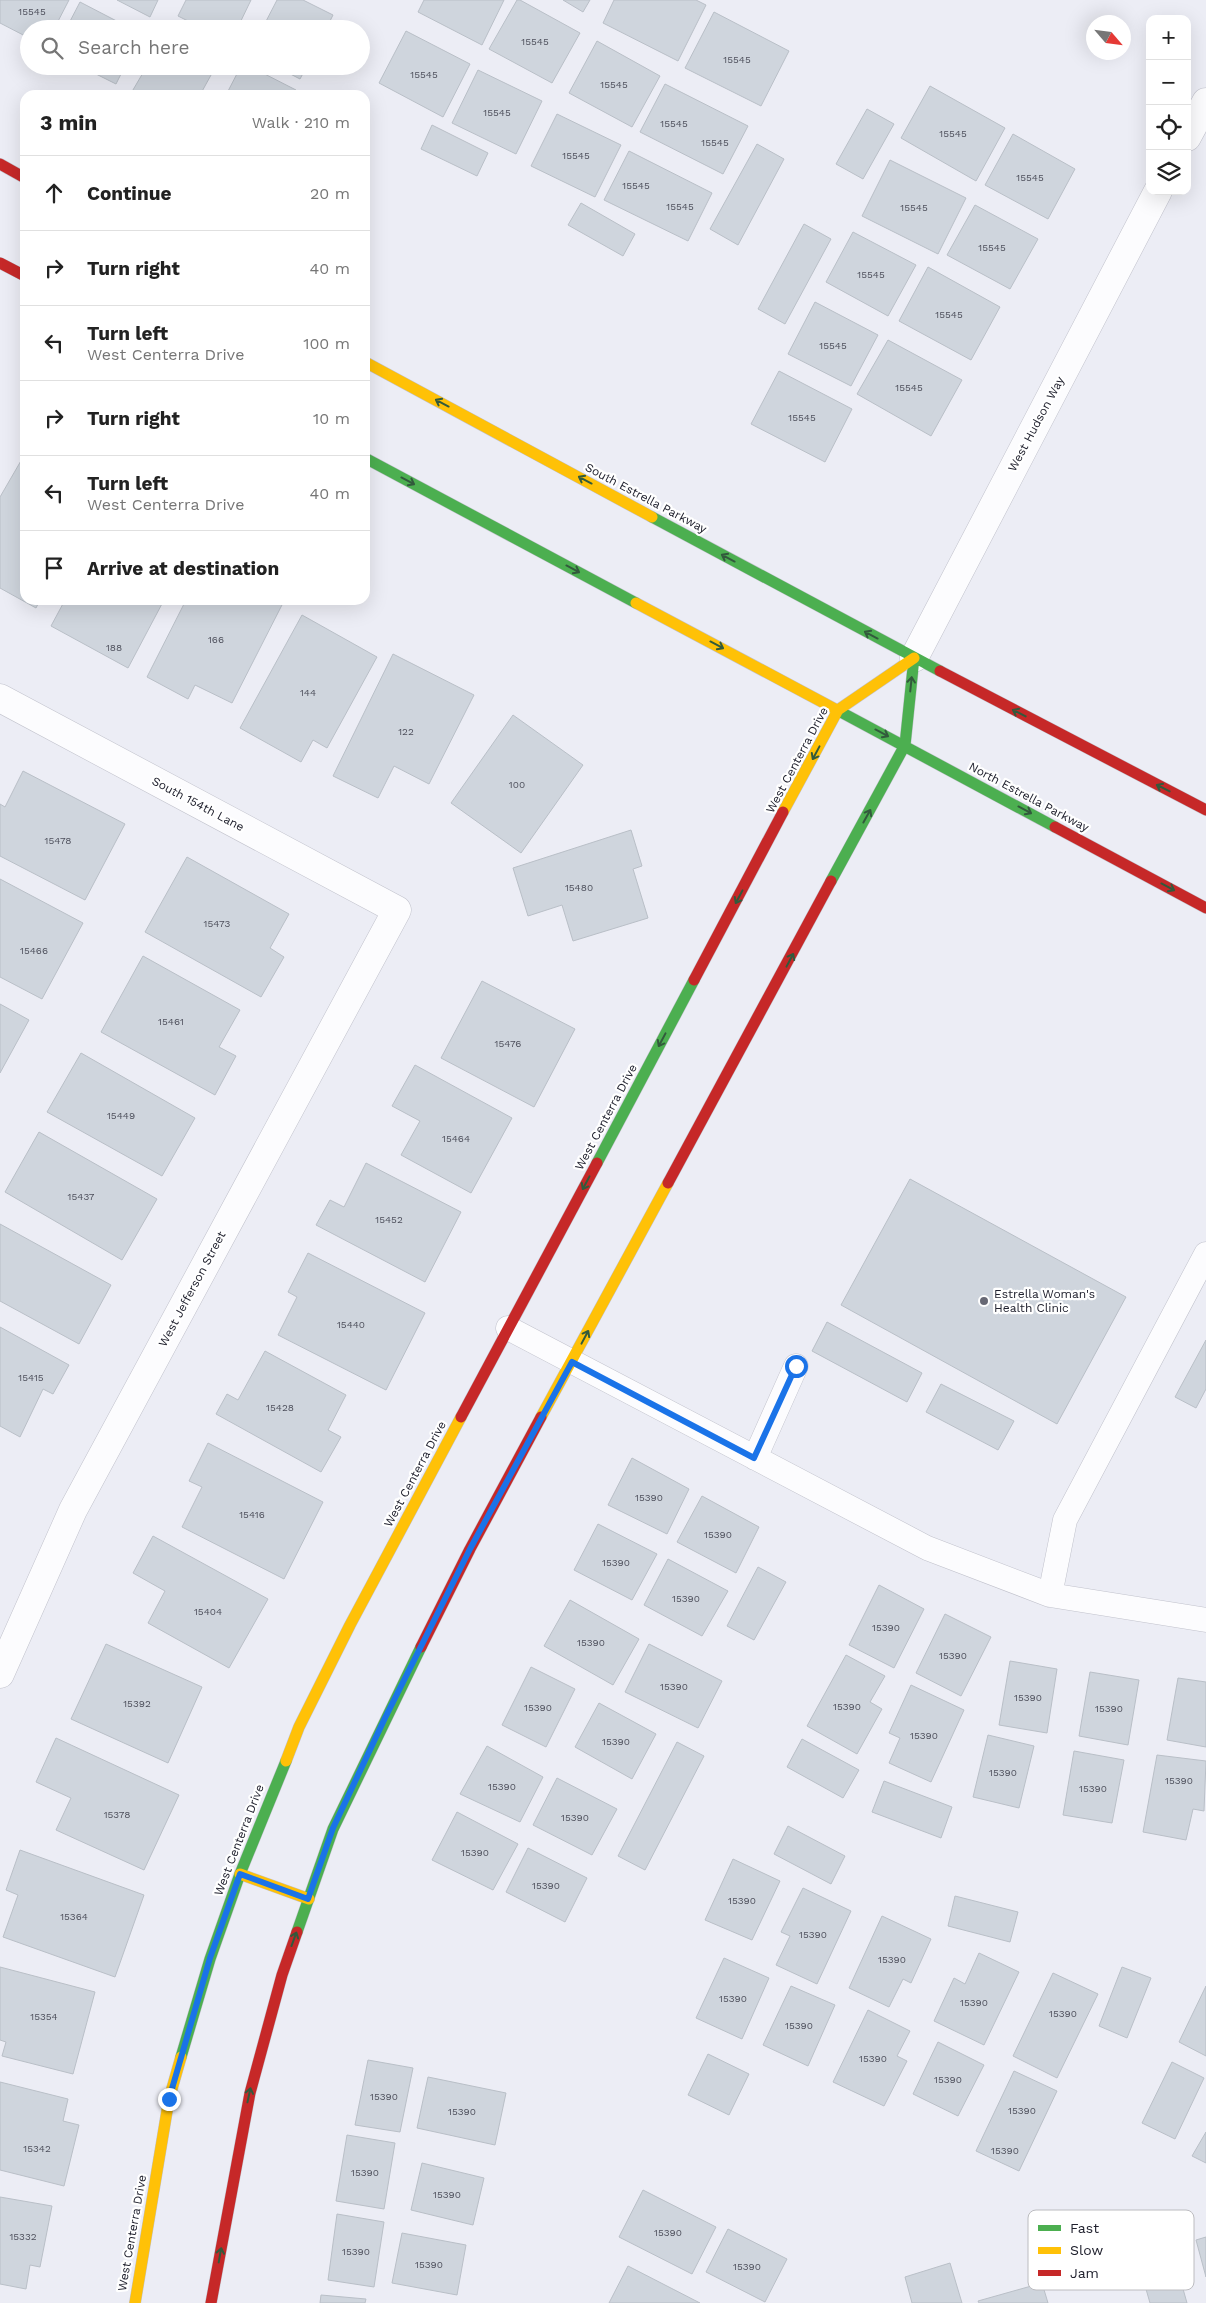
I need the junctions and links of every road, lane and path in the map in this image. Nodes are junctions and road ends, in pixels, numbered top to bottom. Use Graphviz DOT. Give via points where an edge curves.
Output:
graph roads {
  1 [pos="1206,102"];
  2 [pos="1191,129"];
  3 [pos="0,164"];
  4 [pos="20,175"];
  5 [pos="1156,195"];
  6 [pos="0,263"];
  7 [pos="20,273"];
  8 [pos="370,365"];
  9 [pos="370,461"];
  10 [pos="914,658"];
  11 [pos="0,698"];
  12 [pos="838,710"];
  13 [pos="905,745"];
  14 [pos="1206,810"];
  15 [pos="1206,908"];
  16 [pos="397,910"];
  17 [pos="1206,1254"];
  18 [pos="508,1328"];
  19 [pos="572,1362"];
  20 [pos="796,1366"];
  21 [pos="754,1458"];
  22 [pos="1050,1595"];
  23 [pos="1206,1620"];
  24 [pos="0,1674"];
  25 [pos="240,1874"];
  26 [pos="308,1899"];
  27 [pos="135,2303"];
  28 [pos="211,2303"];
  1 -- 2 [label="street"];
  3 -- 4 [label="street"];
  5 -- 10 [label="street, West Hudson Way"];
  6 -- 7 [label="street"];
  10 -- 8 [label="street, South Estrella Parkway, one-way"];
  9 -- 12 [label="street, one-way"];
  10 -- 12 [label="street, West Centerra Drive"];
  13 -- 10 [label="street, one-way"];
  14 -- 10 [label="street, one-way"];
  11 -- 16 [label="street, South 154th Lane"];
  12 -- 13 [label="street, North Estrella Parkway, one-way"];
  12 -- 18 [label="street, West Centerra Drive, one-way"];
  13 -- 15 [label="street, North Estrella Parkway, one-way"];
  19 -- 13 [label="street, one-way"];
  16 -- 24 [label="street, West Jefferson Street" via="73,1510"];
  17 -- 22 [label="lane" via="1065,1520"];
  18 -- 19 [label="lane"];
  18 -- 25 [label="street, West Centerra Drive" via="299,1727"];
  19 -- 21 [label="lane"];
  19 -- 26 [label="street" via="470,1549 385,1718 333,1828"];
  20 -- 21 [label="lane"];
  21 -- 22 [label="lane" via="926,1548"];
  22 -- 23 [label="lane"];
  25 -- 26 [label="street"];
  25 -- 27 [label="street, West Centerra Drive" via="210,1958 169,2099"];
  28 -- 26 [label="street, one-way" via="250,2093 282,1974"];
}
